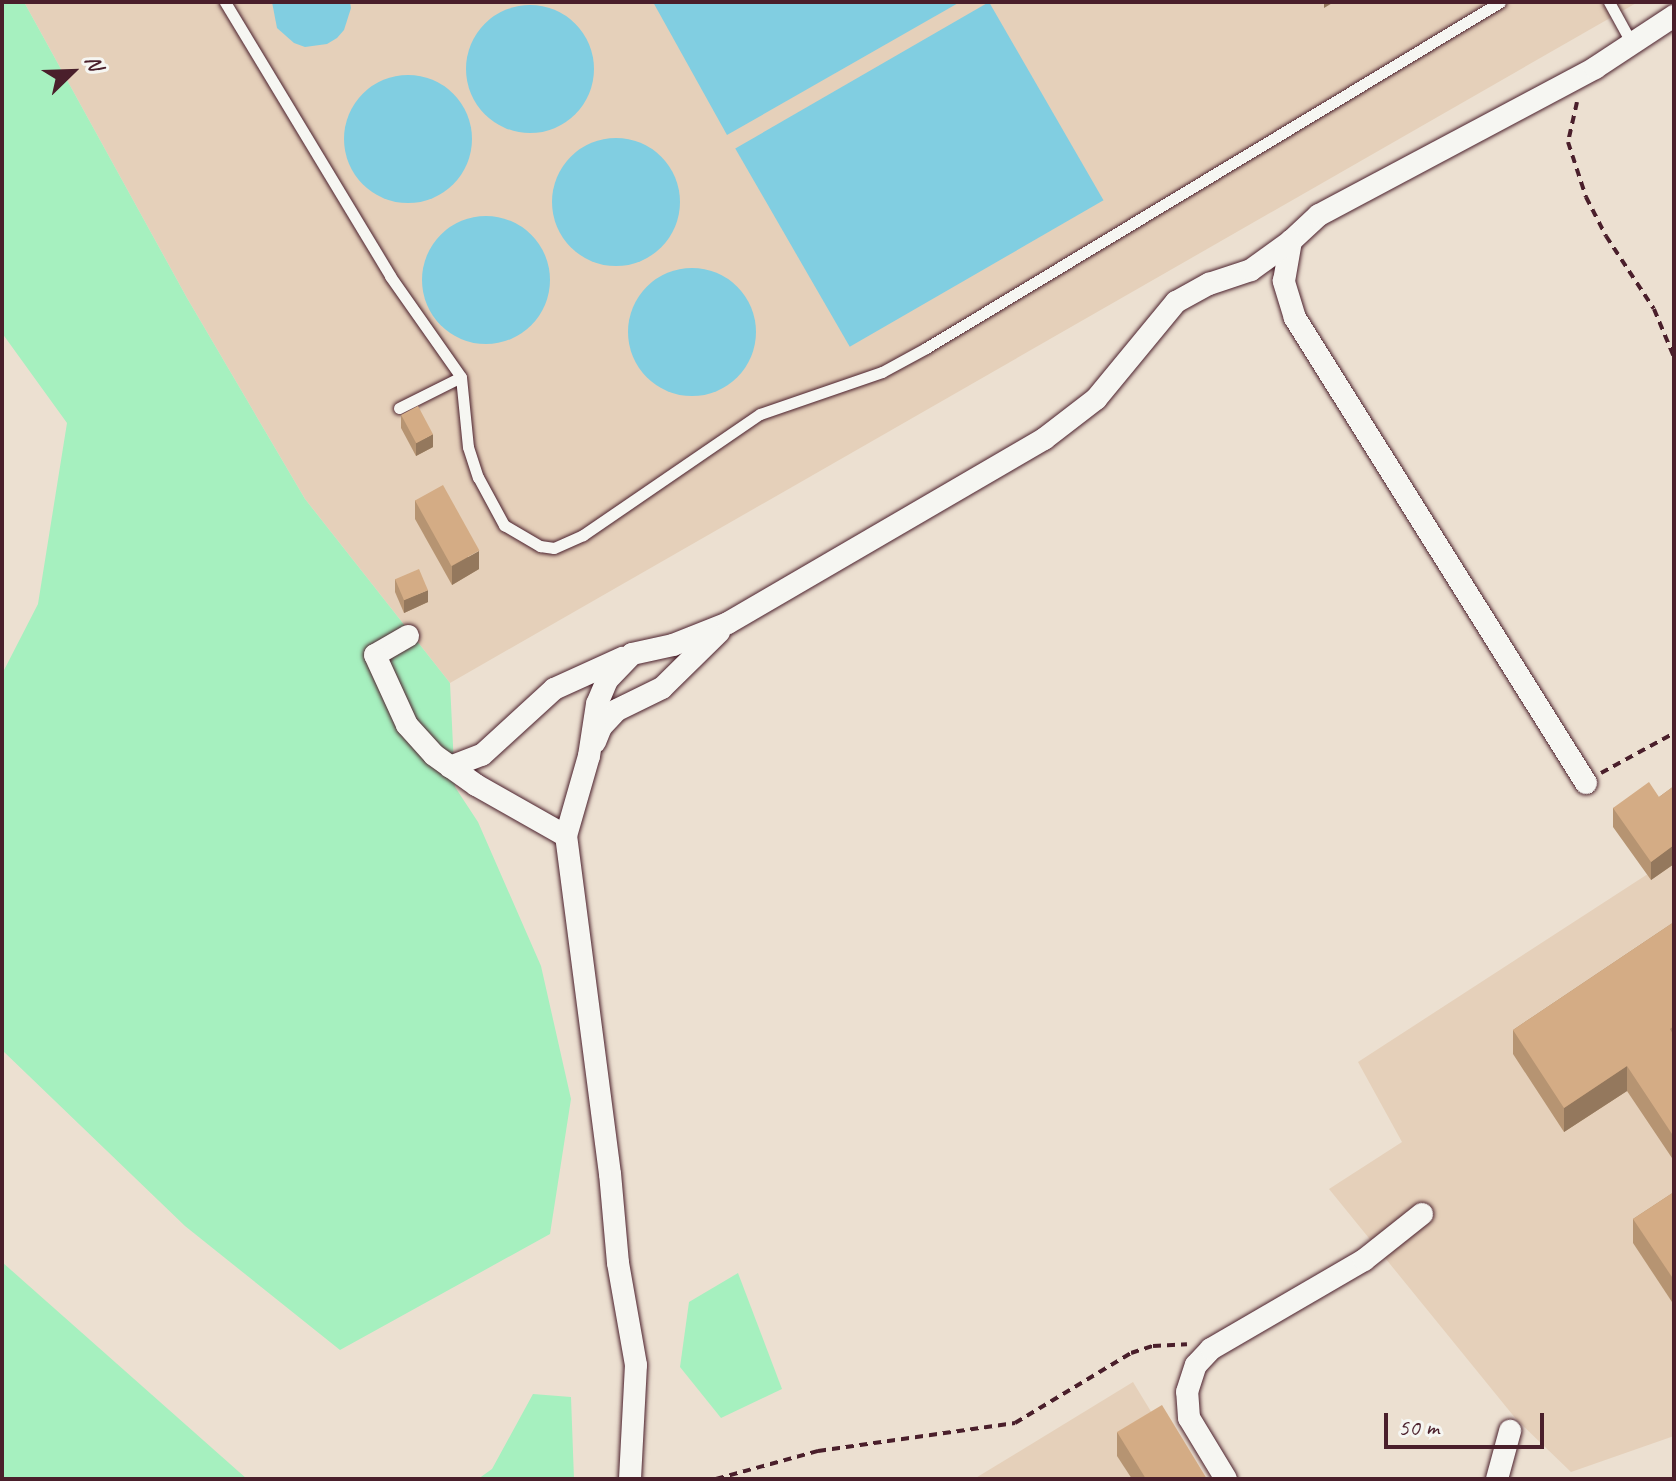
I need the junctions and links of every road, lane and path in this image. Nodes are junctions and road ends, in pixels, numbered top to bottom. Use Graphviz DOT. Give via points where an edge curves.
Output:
graph roads {
  1 [pos="225,2"];
  2 [pos="1609,2"];
  3 [pos="1494,4"];
  4 [pos="1674,16"];
  5 [pos="1631,42"];
  6 [pos="1595,68"];
  7 [pos="1291,241"];
  8 [pos="1674,357"];
  9 [pos="461,377"];
  10 [pos="399,408"];
  11 [pos="728,623"];
  12 [pos="408,636"];
  13 [pos="632,654"];
  14 [pos="1674,733"];
  15 [pos="589,756"];
  16 [pos="450,767"];
  17 [pos="1586,783"];
  18 [pos="566,836"];
  19 [pos="1422,1214"];
  20 [pos="1211,1349"];
  21 [pos="1510,1431"];
  22 [pos="630,1479"];
  23 [pos="716,1479"];
  24 [pos="1226,1479"];
  25 [pos="1497,1479"];
  1 -- 9 [label="lane" via="390,276"];
  2 -- 5 [label="lane"];
  3 -- 9 [label="lane" via="926,348 882,372 760,414 567,544 540,546 504,525 468,447"];
  4 -- 5 [label="street"];
  5 -- 6 [label="street"];
  6 -- 7 [label="street" via="1319,215"];
  6 -- 8 [label="path" via="1575,106 1568,142 1586,197 1654,309"];
  7 -- 11 [label="street" via="1251,270 1176,302 1096,399 1044,439"];
  7 -- 17 [label="street" via="1284,281 1295,318"];
  9 -- 10 [label="lane"];
  11 -- 13 [label="street" via="673,645"];
  11 -- 15 [label="street" via="662,688 617,710 601,727"];
  12 -- 16 [label="street" via="375,655 407,725"];
  13 -- 15 [label="street" via="607,680 597,704"];
  13 -- 16 [label="street" via="567,680 482,755"];
  14 -- 17 [label="path"];
  15 -- 18 [label="street"];
  16 -- 18 [label="street"];
  18 -- 22 [label="street" via="618,1263 636,1365"];
  19 -- 20 [label="street" via="1364,1260"];
  20 -- 23 [label="path" via="1183,1344 1142,1349 1015,1423 818,1451"];
  20 -- 24 [label="street" via="1191,1378 1189,1418"];
  21 -- 25 [label="street"];
}
